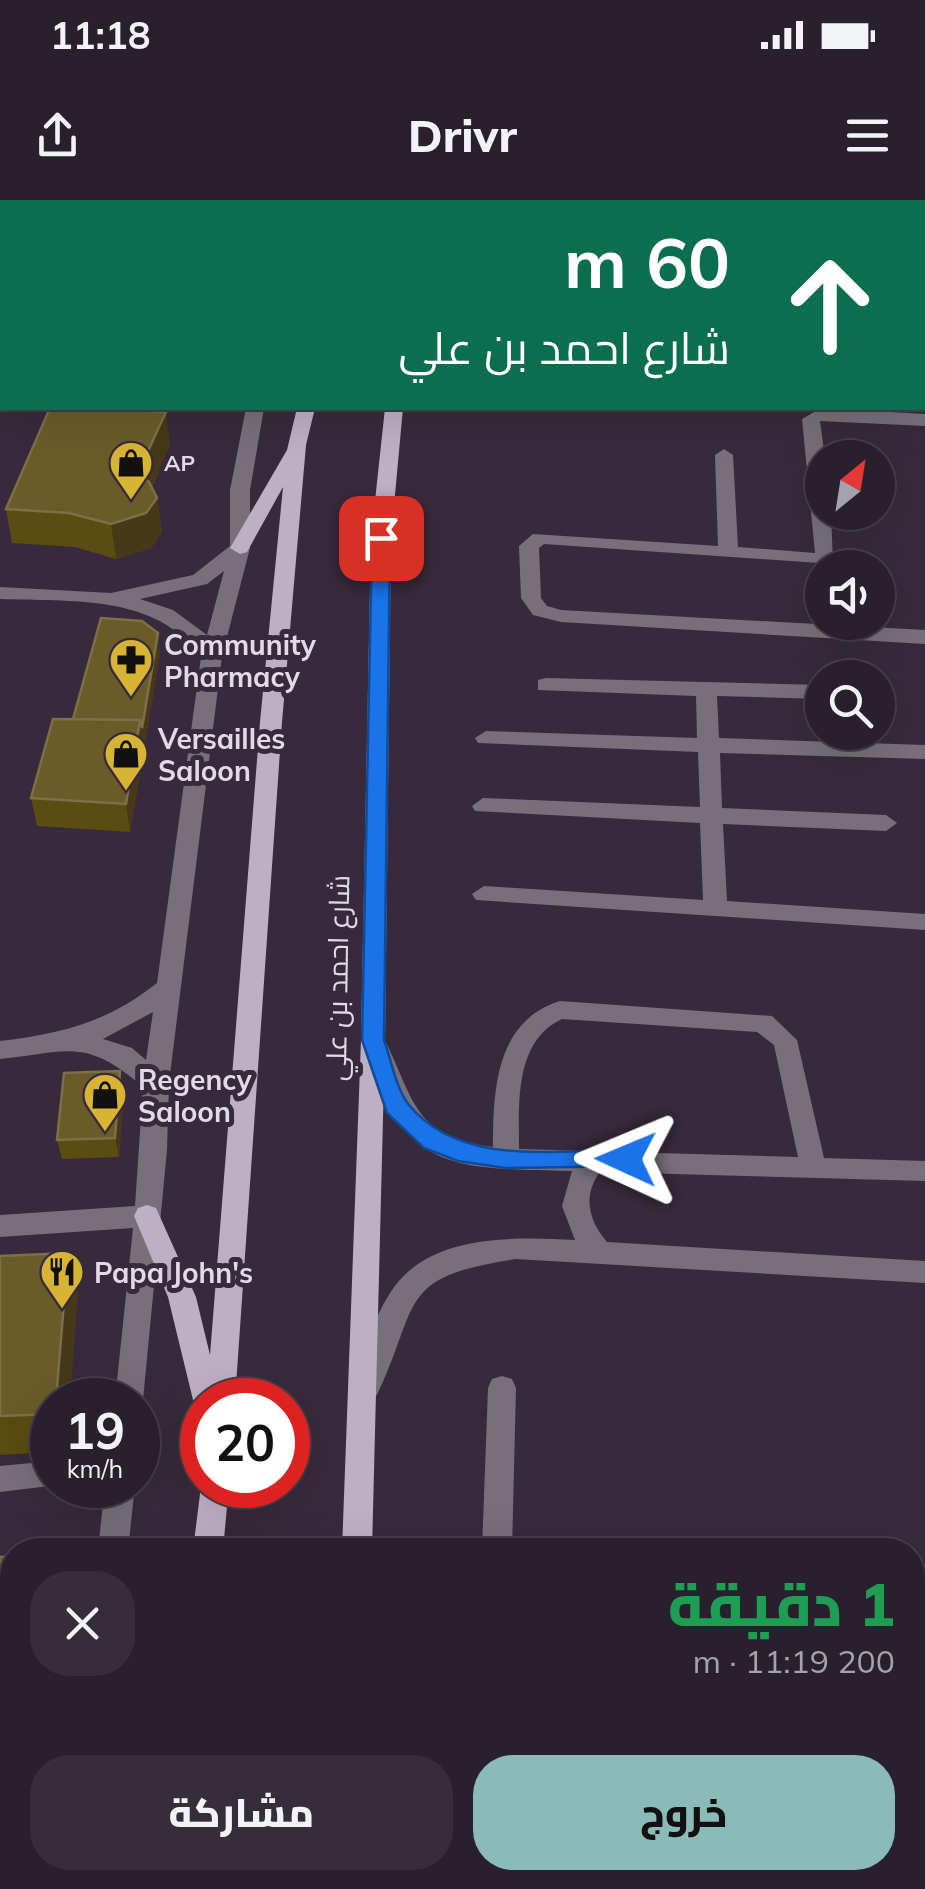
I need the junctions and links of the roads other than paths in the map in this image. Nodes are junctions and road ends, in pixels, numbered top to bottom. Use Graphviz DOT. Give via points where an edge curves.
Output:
graph roads {
  1 [pos="255,410"];
  2 [pos="306,410"];
  3 [pos="394,410"];
  4 [pos="925,420"];
  5 [pos="297,445"];
  6 [pos="724,456"];
  7 [pos="240,548"];
  8 [pos="825,550"];
  9 [pos="728,552"];
  10 [pos="805,561"];
  11 [pos="0,593"];
  12 [pos="107,599"];
  13 [pos="805,627"];
  14 [pos="895,635"];
  15 [pos="925,638"];
  16 [pos="212,656"];
  17 [pos="546,685"];
  18 [pos="706,689"];
  19 [pos="805,692"];
  20 [pos="486,738"];
  21 [pos="708,743"];
  22 [pos="925,752"];
  23 [pos="483,806"];
  24 [pos="710,815"];
  25 [pos="886,823"];
  26 [pos="484,894"];
  27 [pos="714,906"];
  28 [pos="925,922"];
  29 [pos="172,984"];
  30 [pos="373,1040"];
  31 [pos="78,1042"];
  32 [pos="0,1050"];
  33 [pos="156,1083"];
  34 [pos="506,1159"];
  35 [pos="595,1159"];
  36 [pos="813,1166"];
  37 [pos="925,1170"];
  38 [pos="147,1216"];
  39 [pos="0,1226"];
  40 [pos="599,1252"];
  41 [pos="925,1272"];
  42 [pos="130,1378"];
  43 [pos="202,1378"];
  44 [pos="222,1378"];
  45 [pos="502,1388"];
  46 [pos="361,1405"];
  47 [pos="30,1476"];
  48 [pos="0,1479"];
  49 [pos="118,1508"];
  50 [pos="212,1508"];
  51 [pos="114,1538"];
  52 [pos="209,1538"];
  53 [pos="356,1538"];
  54 [pos="496,1538"];
  1 -- 7 [label="street" via="240,490"];
  2 -- 5 [label="main road"];
  3 -- 30 [label="main road, شارع احمد بن علي" via="381,538"];
  4 -- 8 [label="street" via="821,413 811,419"];
  5 -- 7 [label="main road"];
  5 -- 44 [label="main road"];
  6 -- 9 [label="street"];
  7 -- 12 [label="street" via="200,580"];
  7 -- 16 [label="street"];
  9 -- 10 [label="street"];
  9 -- 13 [label="street" via="540,538 529,546 532,598 540,610 561,616"];
  11 -- 12 [label="street"];
  12 -- 16 [label="street" via="187,626"];
  14 -- 15 [label="street"];
  16 -- 29 [label="street"];
  17 -- 18 [label="street"];
  18 -- 19 [label="street"];
  18 -- 21 [label="street"];
  20 -- 21 [label="street"];
  21 -- 22 [label="street"];
  21 -- 24 [label="street"];
  23 -- 24 [label="street"];
  24 -- 25 [label="street"];
  24 -- 27 [label="street"];
  26 -- 27 [label="street"];
  27 -- 28 [label="street"];
  29 -- 31 [label="street" via="130,1017"];
  29 -- 33 [label="street"];
  30 -- 34 [label="street" via="396,1107 411,1125 458,1152"];
  30 -- 46 [label="main road, شارع احمد بن علي"];
  31 -- 32 [label="street"];
  31 -- 33 [label="street" via="124,1055"];
  33 -- 38 [label="street"];
  34 -- 35 [label="street"];
  34 -- 36 [label="street" via="506,1097 519,1046 536,1021 560,1010 762,1024 775,1031 785,1040"];
  35 -- 36 [label="street"];
  35 -- 40 [label="street" via="580,1176 574,1205 583,1235"];
  36 -- 37 [label="street"];
  38 -- 39 [label="street"];
  38 -- 42 [label="street"];
  38 -- 43 [label="main road" via="182,1297"];
  40 -- 41 [label="street"];
  40 -- 46 [label="street" via="497,1250 427,1270 389,1315"];
  45 -- 54 [label="street"];
  46 -- 53 [label="main road, شارع احمد بن علي"];
  47 -- 48 [label="street"];
  49 -- 51 [label="street"];
  50 -- 52 [label="main road"];
}
